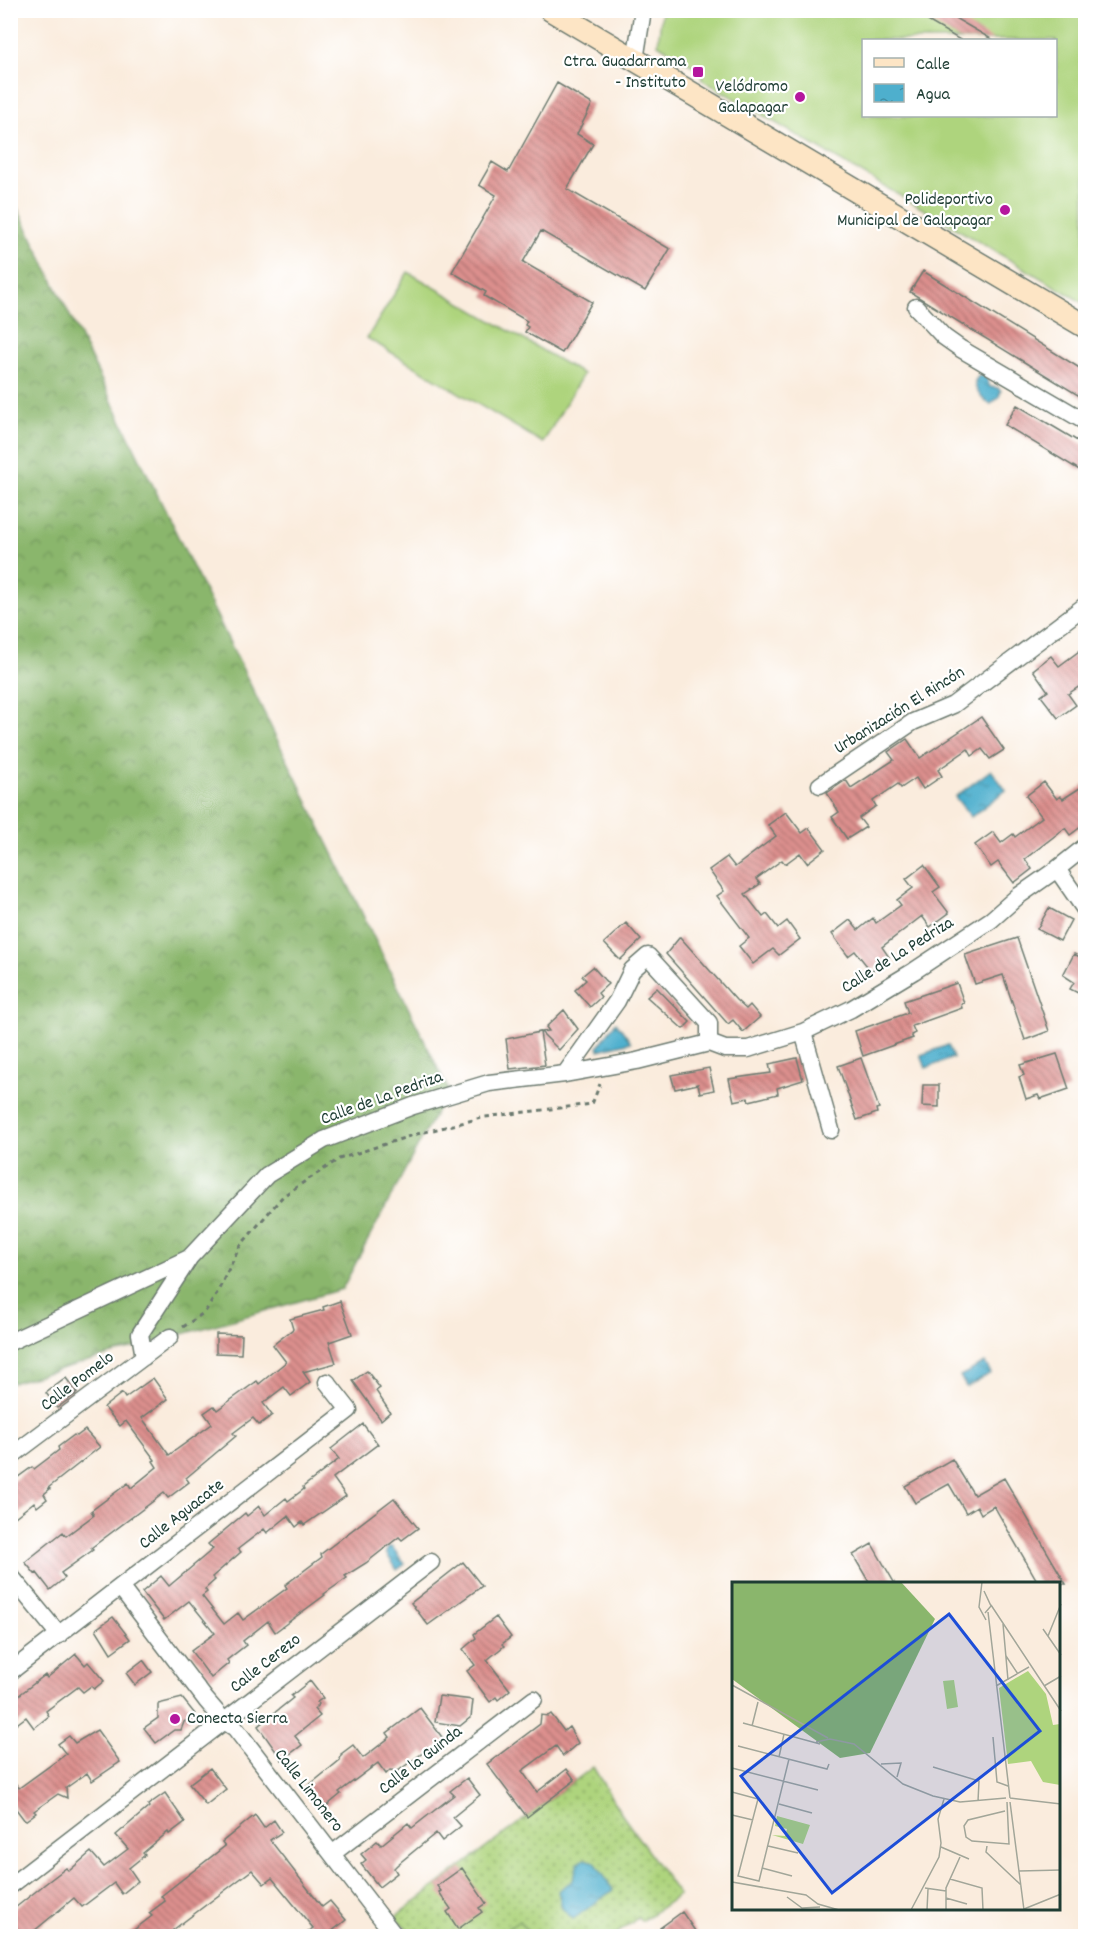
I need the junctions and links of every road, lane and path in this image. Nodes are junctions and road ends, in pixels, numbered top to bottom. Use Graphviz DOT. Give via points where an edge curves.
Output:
graph roads {
  1 [pos="551,10"];
  2 [pos="643,10"];
  3 [pos="635,60"];
  4 [pos="916,307"];
  5 [pos="1086,327"];
  6 [pos="1086,422"];
  7 [pos="1086,604"];
  8 [pos="820,785"];
  9 [pos="1086,846"];
  10 [pos="1057,869"];
  11 [pos="1086,911"];
  12 [pos="803,1032"];
  13 [pos="709,1043"];
  14 [pos="606,1067"];
  15 [pos="565,1074"];
  16 [pos="831,1130"];
  17 [pos="190,1257"];
  18 [pos="170,1337"];
  19 [pos="10,1342"];
  20 [pos="144,1357"];
  21 [pos="327,1382"];
  22 [pos="10,1457"];
  23 [pos="431,1562"];
  24 [pos="10,1575"];
  25 [pos="121,1588"];
  26 [pos="59,1635"];
  27 [pos="10,1672"];
  28 [pos="534,1699"];
  29 [pos="224,1721"];
  30 [pos="332,1854"];
  31 [pos="10,1886"];
  32 [pos="395,1936"];
  1 -- 3 [label="main road"];
  2 -- 3 [label="street"];
  3 -- 5 [label="main road"];
  4 -- 6 [label="street" via="961,349"];
  7 -- 8 [label="street, Urbanización El Rincón" via="953,705 913,722"];
  9 -- 10 [label="street, Calle de La Pedriza"];
  10 -- 11 [label="street"];
  10 -- 12 [label="street, Calle de La Pedriza" via="991,920 914,971"];
  12 -- 13 [label="street, Calle de La Pedriza" via="748,1049 725,1049"];
  12 -- 16 [label="street"];
  13 -- 14 [label="street, Calle de La Pedriza"];
  13 -- 15 [label="street" via="709,1023 648,956 632,970 617,1001"];
  14 -- 15 [label="street, Calle de La Pedriza"];
  14 -- 18 [label="path" via="592,1104 485,1117 339,1159 283,1196 240,1246 205,1312"];
  15 -- 17 [label="street, Calle de La Pedriza" via="489,1083 413,1106 324,1140 267,1175"];
  17 -- 19 [label="street"];
  17 -- 20 [label="street, Calle de La Pedriza" via="140,1334"];
  18 -- 20 [label="street, Calle Pomelo"];
  20 -- 22 [label="street, Calle Pomelo"];
  21 -- 25 [label="street, Calle Aguacate" via="349,1410"];
  23 -- 29 [label="street, Calle Cerezo"];
  24 -- 26 [label="street"];
  25 -- 26 [label="street, Calle Aguacate"];
  25 -- 29 [label="street, Calle Limonero"];
  26 -- 27 [label="street, Calle Aguacate"];
  28 -- 30 [label="street, Calle la Guinda"];
  29 -- 30 [label="street, Calle Limonero" via="235,1728"];
  29 -- 31 [label="street, Calle Cerezo"];
  30 -- 32 [label="street, Calle Limonero"];
}
